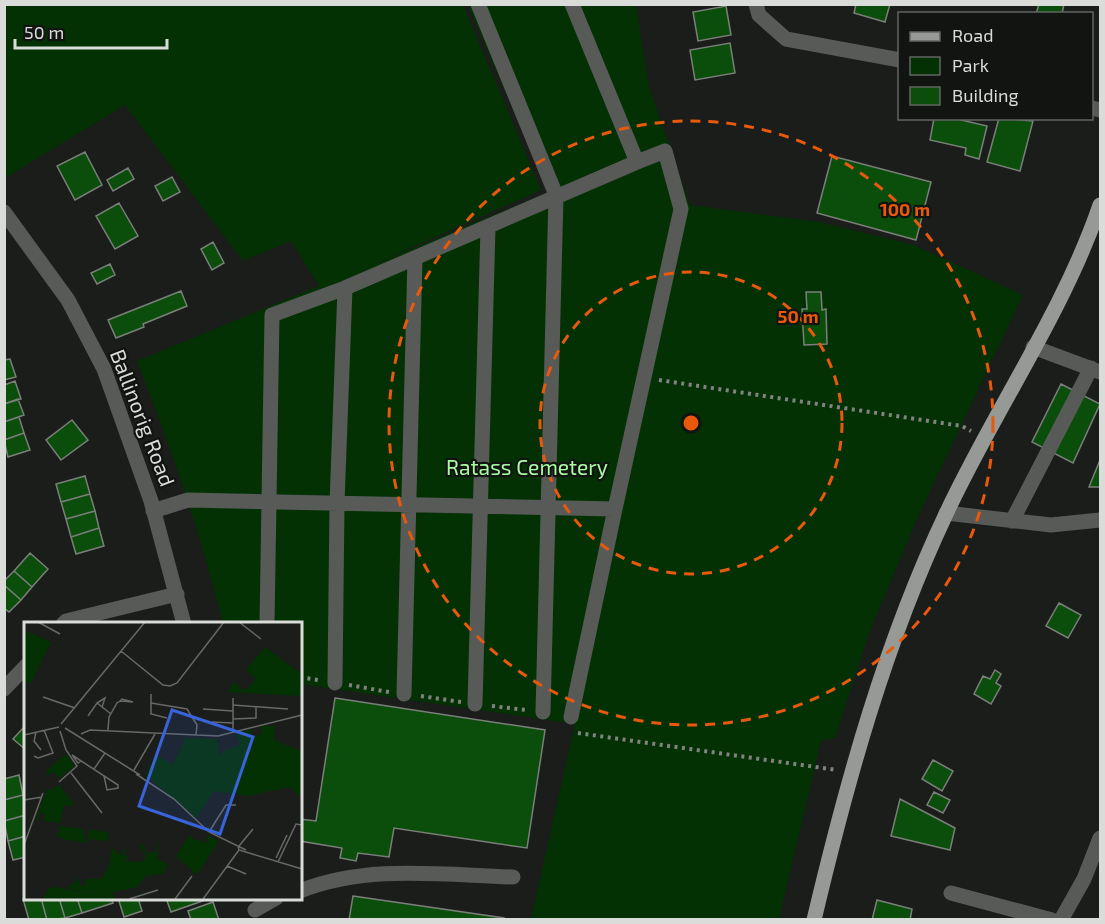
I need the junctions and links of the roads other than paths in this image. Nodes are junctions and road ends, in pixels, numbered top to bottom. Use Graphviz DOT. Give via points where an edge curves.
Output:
graph roads {
  1 [pos="478,4"];
  2 [pos="572,4"];
  3 [pos="756,4"];
  4 [pos="898,60"];
  5 [pos="637,162"];
  6 [pos="556,195"];
  7 [pos="1101,205"];
  8 [pos="7,220"];
  9 [pos="488,227"];
  10 [pos="415,258"];
  11 [pos="345,288"];
  12 [pos="1033,347"];
  13 [pos="1096,370"];
  14 [pos="268,502"];
  15 [pos="337,503"];
  16 [pos="407,505"];
  17 [pos="480,506"];
  18 [pos="549,508"];
  19 [pos="615,509"];
  20 [pos="153,511"];
  21 [pos="946,513"];
  22 [pos="1101,520"];
  23 [pos="1012,521"];
  24 [pos="177,594"];
  25 [pos="65,622"];
  26 [pos="184,622"];
  27 [pos="267,622"];
  28 [pos="24,668"];
  29 [pos="335,683"];
  30 [pos="4,689"];
  31 [pos="404,694"];
  32 [pos="475,704"];
  33 [pos="543,712"];
  34 [pos="571,717"];
  35 [pos="1101,838"];
  36 [pos="513,877"];
  37 [pos="302,890"];
  38 [pos="951,893"];
  39 [pos="276,900"];
  40 [pos="255,909"];
  41 [pos="814,920"];
  42 [pos="1052,920"];
  43 [pos="1061,920"];
  1 -- 6 [label="street"];
  2 -- 5 [label="street"];
  3 -- 4 [label="street" via="759,15 786,39"];
  5 -- 6 [label="street"];
  5 -- 19 [label="street" via="665,151 681,209"];
  6 -- 9 [label="street"];
  6 -- 18 [label="street"];
  7 -- 12 [label="main road" via="1071,275"];
  8 -- 20 [label="street, Ballinorig Road" via="68,300 104,369"];
  9 -- 10 [label="street"];
  9 -- 17 [label="street"];
  10 -- 11 [label="street"];
  10 -- 16 [label="street"];
  11 -- 14 [label="street" via="272,315"];
  11 -- 15 [label="street"];
  12 -- 13 [label="street"];
  12 -- 21 [label="main road"];
  13 -- 23 [label="street"];
  14 -- 15 [label="street"];
  14 -- 20 [label="street" via="188,500"];
  14 -- 27 [label="street"];
  15 -- 16 [label="street"];
  15 -- 29 [label="street"];
  16 -- 17 [label="street"];
  16 -- 31 [label="street"];
  17 -- 18 [label="street"];
  17 -- 32 [label="street"];
  18 -- 19 [label="street"];
  18 -- 33 [label="street"];
  19 -- 34 [label="street"];
  20 -- 24 [label="street, Ballinorig Road"];
  21 -- 23 [label="street"];
  21 -- 41 [label="main road" via="910,595 874,697"];
  22 -- 23 [label="street" via="1051,525"];
  24 -- 25 [label="street"];
  24 -- 26 [label="street, Ballinorig Road"];
  28 -- 30 [label="street"];
  35 -- 43 [label="street"];
  36 -- 37 [label="street" via="362,874 327,880"];
  38 -- 42 [label="street"];
  39 -- 40 [label="street"];
}
